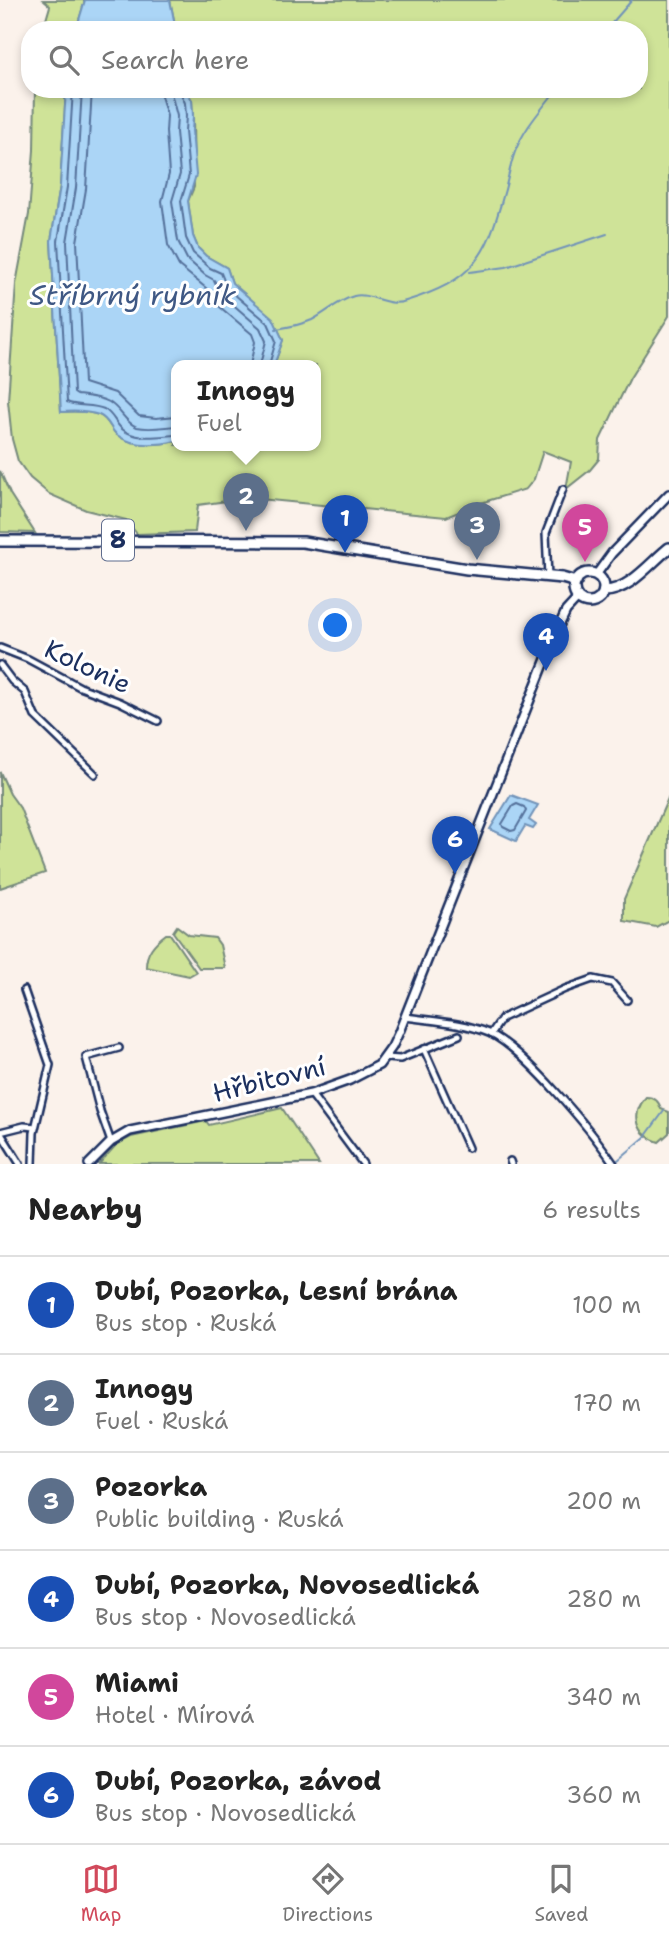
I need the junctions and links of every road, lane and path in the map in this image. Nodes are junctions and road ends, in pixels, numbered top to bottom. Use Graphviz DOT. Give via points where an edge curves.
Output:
graph roads {
  1 [pos="563,489"];
  2 [pos="669,494"];
  3 [pos="0,541"];
  4 [pos="669,548"];
  5 [pos="596,575"];
  6 [pos="548,577"];
  7 [pos="576,582"];
  8 [pos="604,591"];
  9 [pos="578,598"];
  10 [pos="0,648"];
  11 [pos="0,664"];
  12 [pos="158,721"];
  13 [pos="95,774"];
  14 [pos="24,990"];
  15 [pos="627,1000"];
  16 [pos="405,1017"];
  17 [pos="491,1034"];
  18 [pos="459,1035"];
  19 [pos="119,1048"];
  20 [pos="424,1049"];
  21 [pos="386,1058"];
  22 [pos="311,1094"];
  23 [pos="35,1127"];
  24 [pos="0,1132"];
  25 [pos="111,1142"];
  26 [pos="468,1148"];
  27 [pos="20,1164"];
  28 [pos="33,1164"];
  29 [pos="89,1164"];
  30 [pos="363,1164"];
  31 [pos="614,1164"];
  1 -- 6 [label="street" via="545,542"];
  2 -- 5 [label="street"];
  3 -- 6 [label="main road, 8" via="290,541"];
  4 -- 8 [label="main road" via="629,581"];
  5 -- 7 [label="main road, 8" via="586,573"];
  5 -- 8 [label="main road"];
  6 -- 7 [label="main road, 8"];
  7 -- 9 [label="main road"];
  8 -- 9 [label="main road" via="591,604"];
  9 -- 16 [label="street" via="566,611 554,638"];
  10 -- 12 [label="street, Kolonie"];
  11 -- 13 [label="street, Kolonie" via="25,692 35,716"];
  14 -- 23 [label="street" via="50,1065"];
  15 -- 17 [label="street" via="612,983 593,979 502,1018"];
  16 -- 17 [label="street" via="459,1024"];
  16 -- 21 [label="street"];
  17 -- 31 [label="street" via="531,1065"];
  18 -- 20 [label="street, Hřbitovní"];
  19 -- 25 [label="street" via="86,1056"];
  20 -- 21 [label="street, Hřbitovní" via="400,1059"];
  20 -- 26 [label="street"];
  21 -- 22 [label="street, Hřbitovní" via="362,1076"];
  22 -- 25 [label="street, Hřbitovní" via="148,1126"];
  22 -- 30 [label="street"];
  23 -- 24 [label="street" via="24,1125"];
  23 -- 28 [label="street"];
  24 -- 27 [label="street"];
  25 -- 29 [label="street, Hřbitovní"];
}
